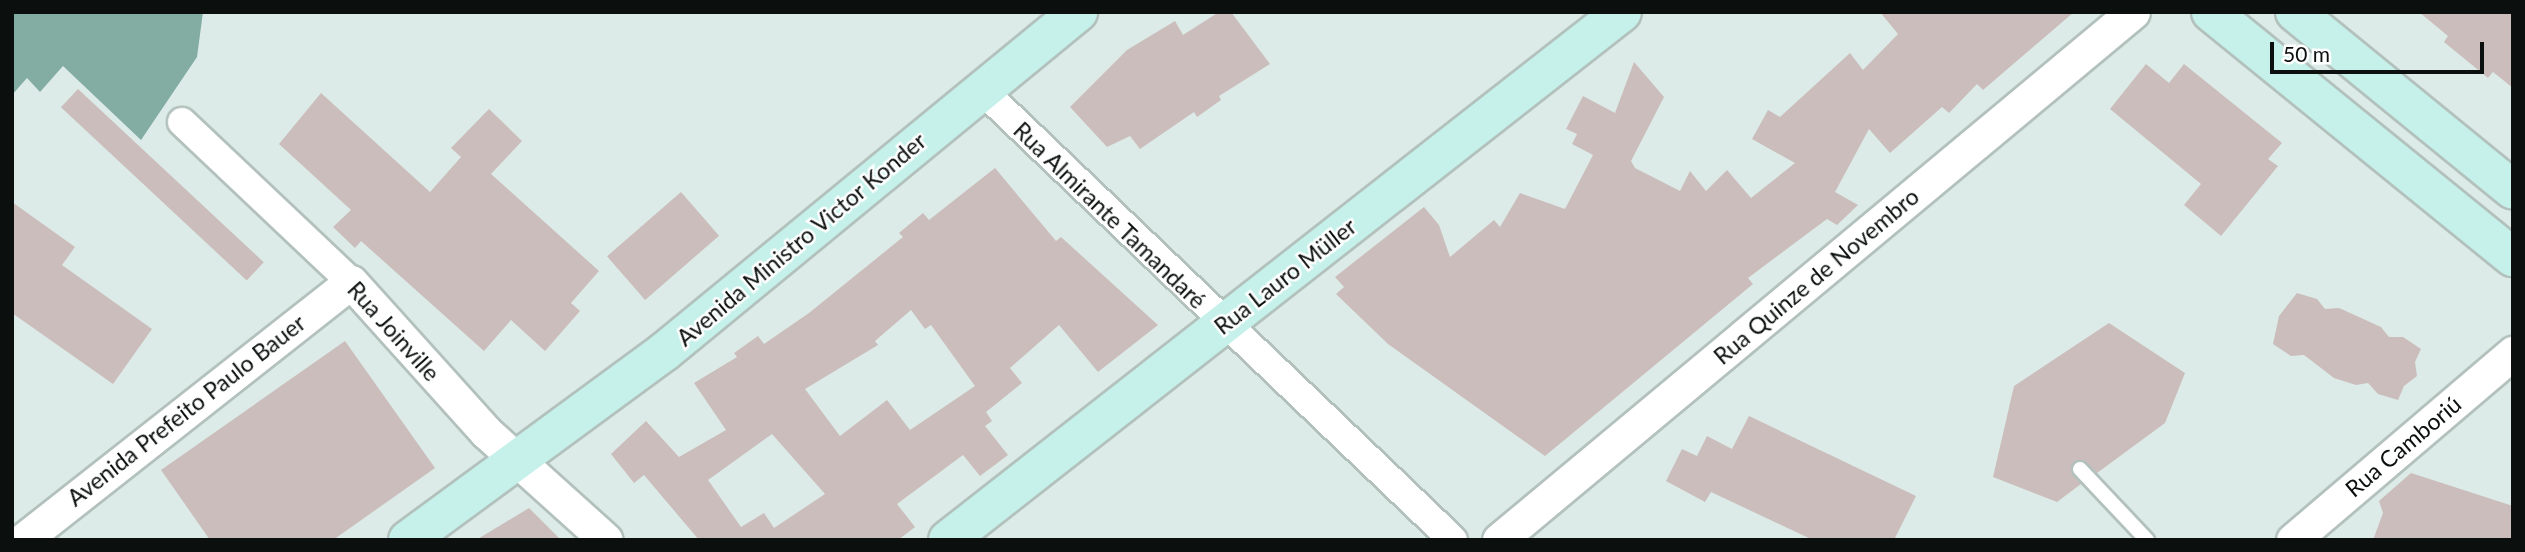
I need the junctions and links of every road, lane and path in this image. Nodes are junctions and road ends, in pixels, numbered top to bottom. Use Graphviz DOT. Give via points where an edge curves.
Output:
graph roads {
  1 [pos="1078,12"];
  2 [pos="1622,12"];
  3 [pos="2133,12"];
  4 [pos="2211,12"];
  5 [pos="2294,12"];
  6 [pos="982,90"];
  7 [pos="182,122"];
  8 [pos="2513,190"];
  9 [pos="2513,257"];
  10 [pos="351,282"];
  11 [pos="1224,325"];
  12 [pos="2513,353"];
  13 [pos="518,460"];
  14 [pos="2080,469"];
  15 [pos="23,540"];
  16 [pos="408,540"];
  17 [pos="607,540"];
  18 [pos="948,540"];
  19 [pos="1453,540"];
  20 [pos="1499,540"];
  21 [pos="2147,540"];
  22 [pos="2293,540"];
  1 -- 6 [label="main road, Avenida Ministro Victor Konder"];
  2 -- 11 [label="main road, Rua Lauro Müller"];
  3 -- 20 [label="street, Rua Quinze de Novembro"];
  4 -- 9 [label="main road"];
  5 -- 8 [label="main road"];
  6 -- 11 [label="street, Rua Almirante Tamandaré"];
  6 -- 13 [label="main road, Avenida Ministro Victor Konder" via="664,352"];
  7 -- 10 [label="street, Rua Joinville"];
  10 -- 13 [label="street, Rua Joinville" via="486,432"];
  10 -- 15 [label="street, Avenida Prefeito Paulo Bauer"];
  11 -- 18 [label="main road, Rua Lauro Müller"];
  11 -- 19 [label="street, Rua Almirante Tamandaré"];
  12 -- 22 [label="street, Rua Camboriú"];
  13 -- 16 [label="main road, Avenida Ministro Victor Konder"];
  13 -- 17 [label="street, Rua Joinville"];
  14 -- 21 [label="lane"];
}
